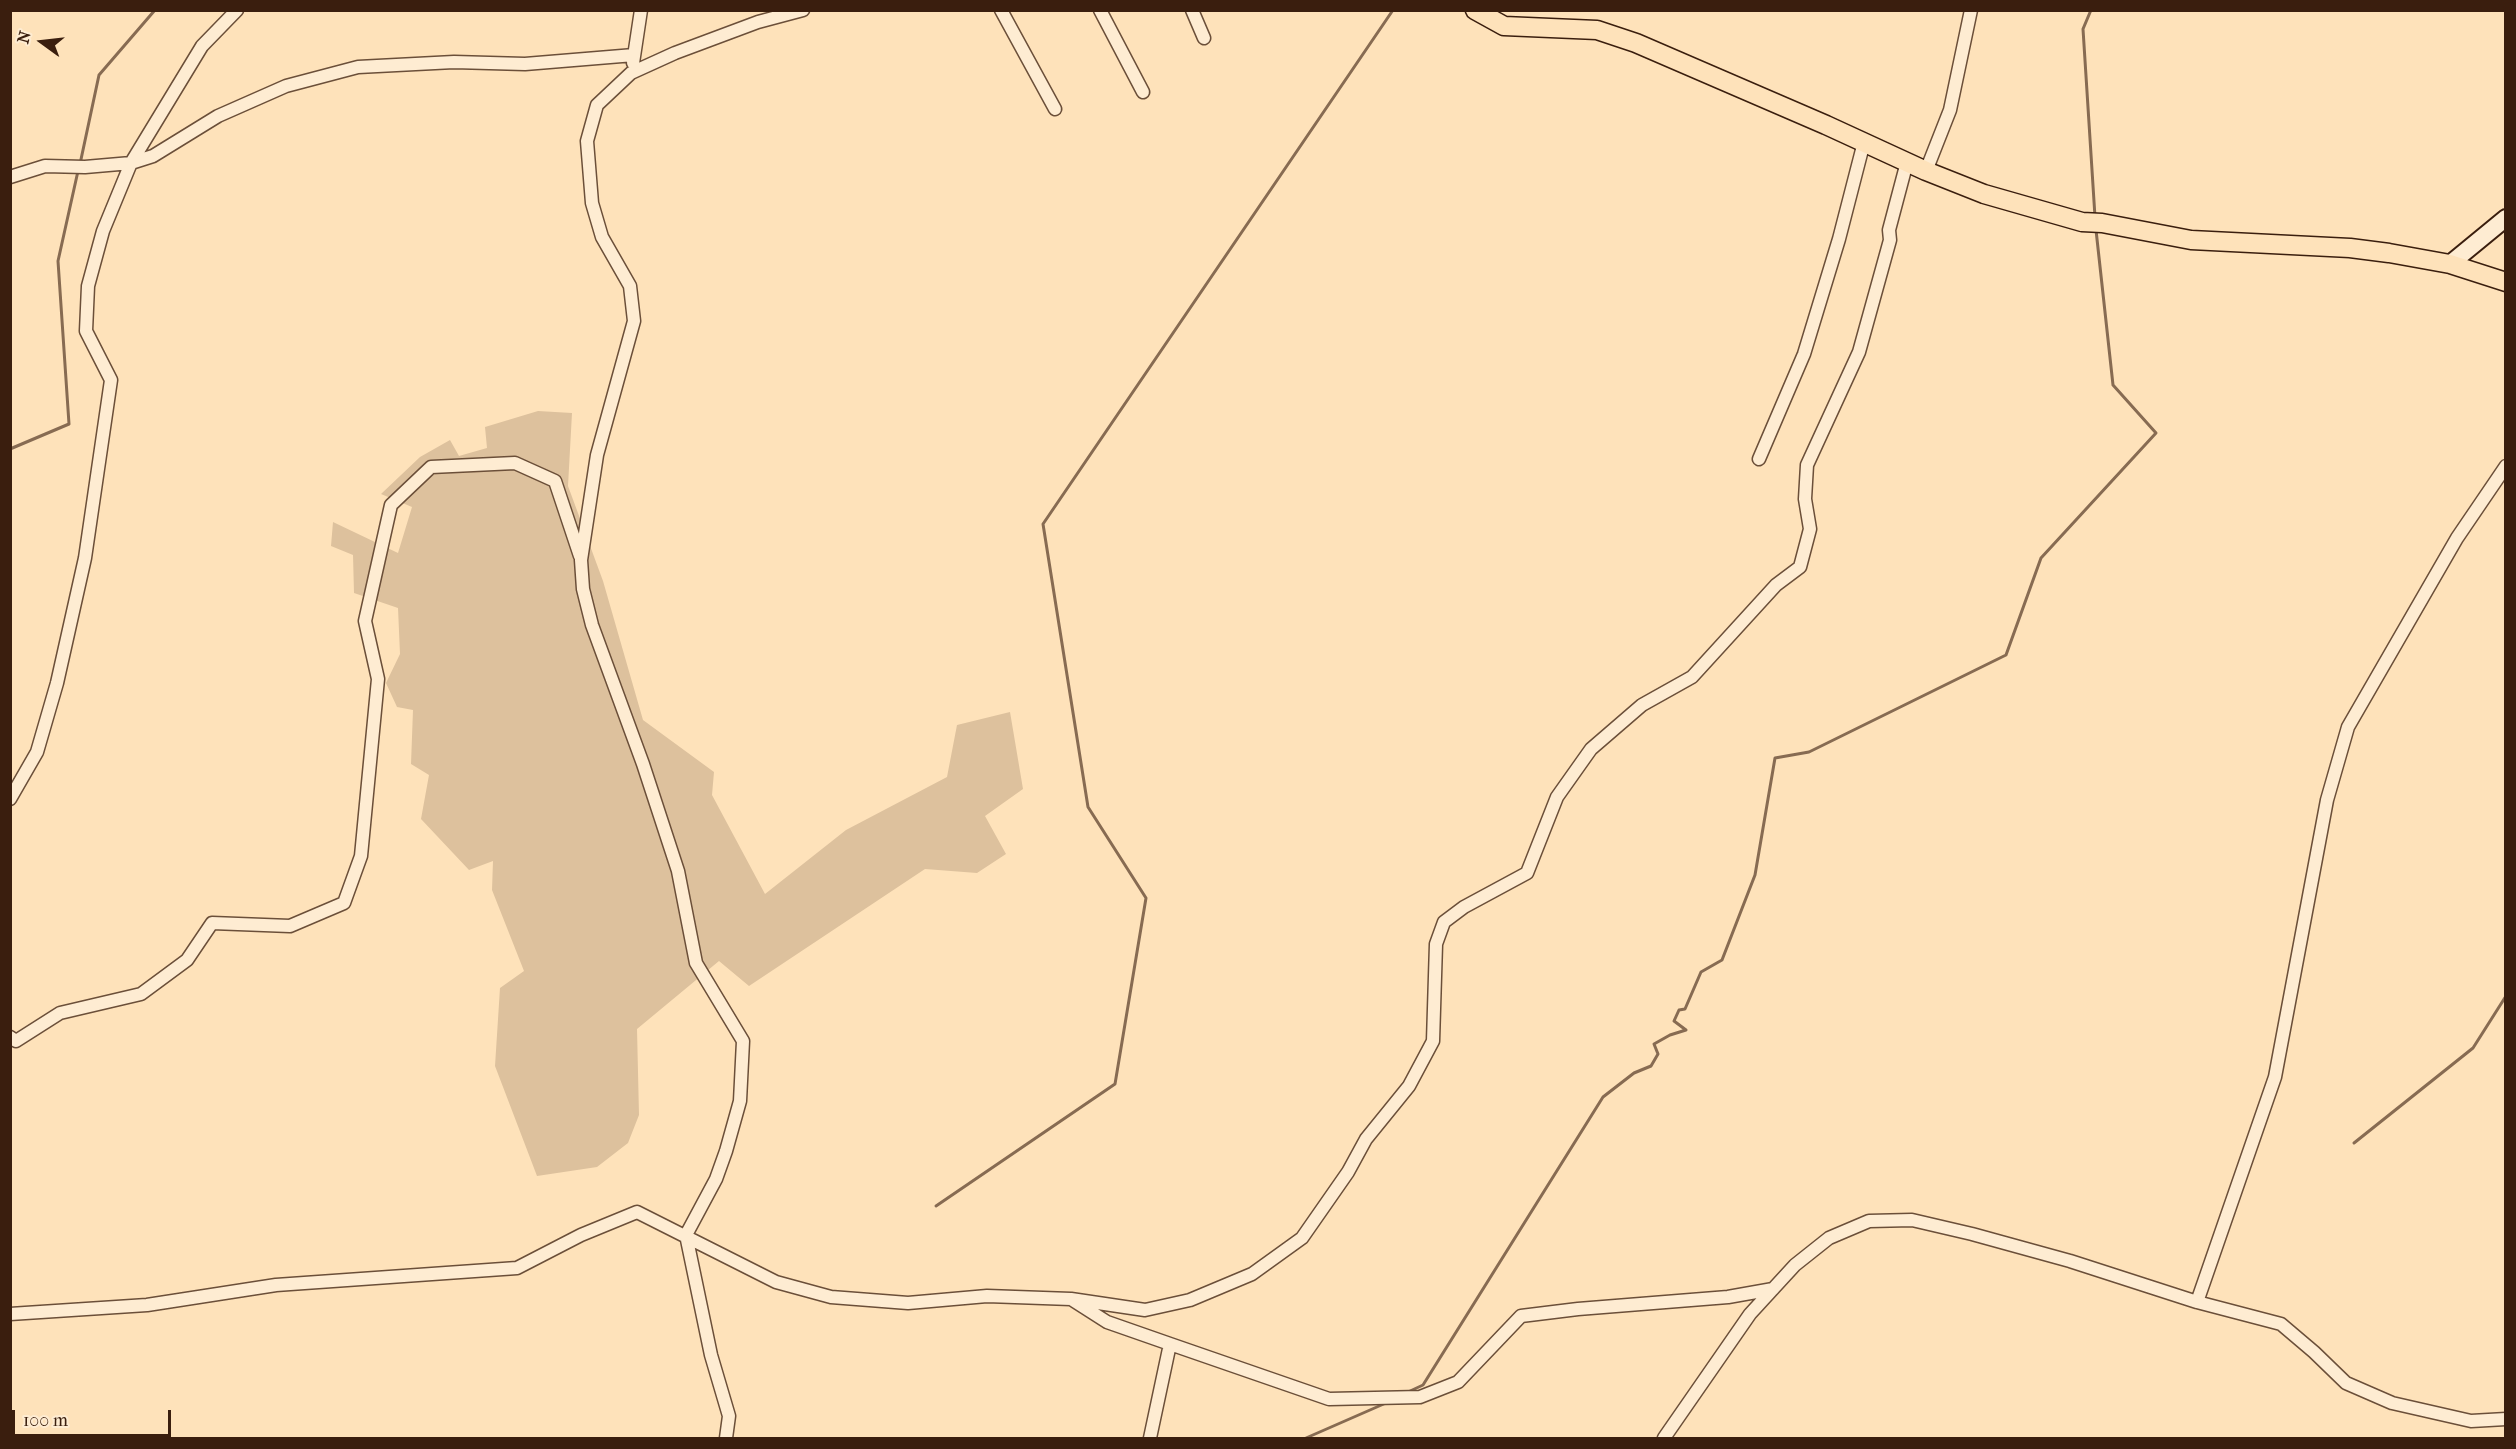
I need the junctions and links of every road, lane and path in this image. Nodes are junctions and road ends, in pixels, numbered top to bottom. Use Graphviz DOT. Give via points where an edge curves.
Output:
graph roads {
  1 [pos="237,10"];
  2 [pos="641,10"];
  3 [pos="803,10"];
  4 [pos="1001,10"];
  5 [pos="1100,10"];
  6 [pos="1192,10"];
  7 [pos="1475,10"];
  8 [pos="1971,10"];
  9 [pos="1204,38"];
  10 [pos="634,55"];
  11 [pos="631,73"];
  12 [pos="1143,92"];
  13 [pos="1055,109"];
  14 [pos="1864,142"];
  15 [pos="1907,162"];
  16 [pos="131,163"];
  17 [pos="1926,171"];
  18 [pos="10,177"];
  19 [pos="2505,218"];
  20 [pos="2450,264"];
  21 [pos="2505,282"];
  22 [pos="1759,459"];
  23 [pos="2505,466"];
  24 [pos="581,560"];
  25 [pos="10,799"];
  26 [pos="10,1037"];
  27 [pos="686,1235"];
  28 [pos="1773,1289"];
  29 [pos="1071,1299"];
  30 [pos="2197,1302"];
  31 [pos="10,1314"];
  32 [pos="1170,1344"];
  33 [pos="2505,1419"];
  34 [pos="726,1438"];
  35 [pos="1150,1438"];
  36 [pos="1664,1438"];
  1 -- 16 [label="street" via="202,46"];
  2 -- 10 [label="street"];
  3 -- 11 [label="street" via="758,22"];
  4 -- 13 [label="street"];
  5 -- 12 [label="street"];
  6 -- 9 [label="street"];
  7 -- 14 [label="main road" via="1504,26 1597,30 1686,64"];
  8 -- 17 [label="street" via="1950,110"];
  10 -- 11 [label="street"];
  10 -- 16 [label="street" via="525,64 454,62 358,67 286,86 218,116 153,156"];
  11 -- 24 [label="street" via="597,105 588,141 592,203 602,237 630,286 634,321 597,455"];
  14 -- 15 [label="main road"];
  14 -- 22 [label="street" via="1804,354"];
  15 -- 17 [label="main road"];
  15 -- 29 [label="street" via="1859,352 1807,465 1805,499 1810,529 1800,567 1776,585 1692,677 1642,705 1591,749 1557,797 1527,873 1444,922 1436,944 1432,1041 1409,1086 1366,1139 1302,1238 1252,1274 1190,1300 1145,1310"];
  16 -- 18 [label="street" via="85,168 45,166"];
  16 -- 25 [label="street" via="103,231 88,286 86,331 111,380 85,558 57,684 37,752"];
  17 -- 20 [label="main road" via="1984,194 2082,222 2191,240 2350,248"];
  19 -- 20 [label="main road"];
  20 -- 21 [label="main road"];
  23 -- 30 [label="street" via="2457,538 2348,728 2327,800 2275,1077"];
  24 -- 26 [label="street" via="555,481 515,464 431,467 391,504 365,621 378,679 361,856 344,903 290,926 212,923 187,960 141,994 60,1013 16,1041"];
  24 -- 27 [label="street" via="592,625 678,871 696,963 743,1041 740,1101 726,1150 716,1179"];
  27 -- 29 [label="street" via="776,1282 831,1297 908,1303 987,1296"];
  27 -- 31 [label="street" via="637,1212 517,1268 276,1285 147,1305"];
  27 -- 34 [label="street" via="711,1354 729,1416"];
  28 -- 30 [label="street" via="1829,1238 1869,1221 1912,1220 2070,1261"];
  28 -- 32 [label="street" via="1728,1298 1521,1316 1458,1382 1420,1398 1329,1399"];
  28 -- 36 [label="street" via="1750,1314"];
  29 -- 32 [label="street" via="1107,1322"];
  30 -- 33 [label="street" via="2281,1324 2346,1383 2392,1403 2471,1421"];
  32 -- 35 [label="street"];
}
